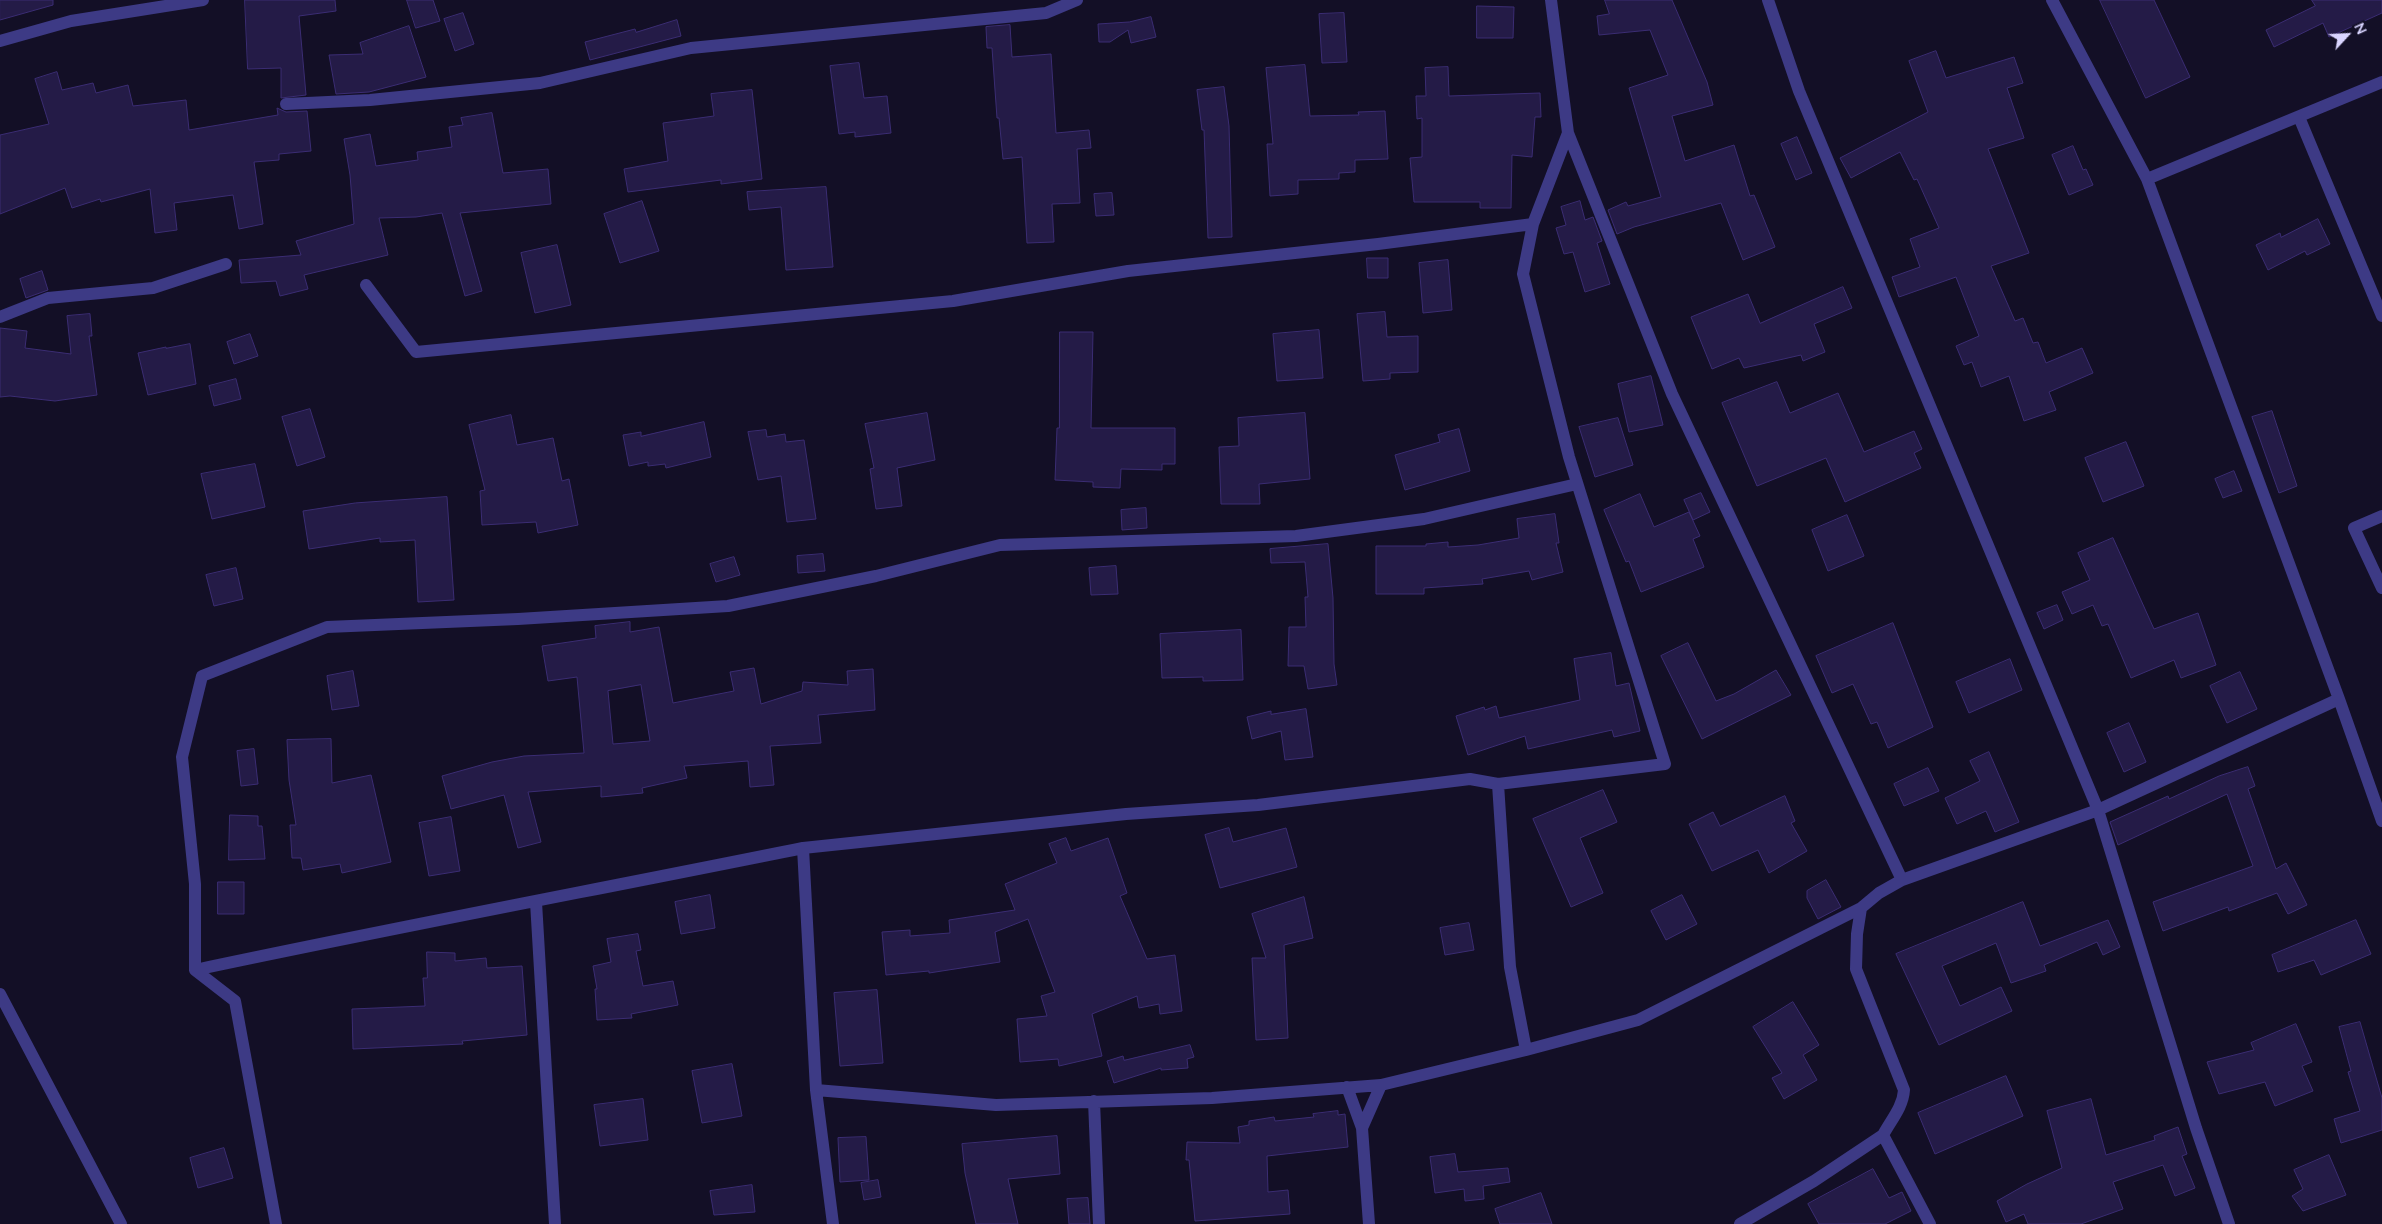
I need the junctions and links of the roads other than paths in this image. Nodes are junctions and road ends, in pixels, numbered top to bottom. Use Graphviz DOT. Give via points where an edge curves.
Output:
graph roads {
  1 [pos="203,0"];
  2 [pos="1077,0"];
  3 [pos="1551,0"];
  4 [pos="1768,0"];
  5 [pos="2052,0"];
  6 [pos="0,41"];
  7 [pos="2382,82"];
  8 [pos="286,104"];
  9 [pos="2299,117"];
  10 [pos="1568,133"];
  11 [pos="2147,179"];
  12 [pos="1533,224"];
  13 [pos="226,264"];
  14 [pos="366,285"];
  15 [pos="0,316"];
  16 [pos="2382,316"];
  17 [pos="1577,484"];
  18 [pos="2382,516"];
  19 [pos="2382,588"];
  20 [pos="2340,698"];
  21 [pos="1498,784"];
  22 [pos="2098,810"];
  23 [pos="2382,821"];
  24 [pos="802,848"];
  25 [pos="1902,880"];
  26 [pos="536,902"];
  27 [pos="1861,908"];
  28 [pos="195,970"];
  29 [pos="0,994"];
  30 [pos="1526,1050"];
  31 [pos="1381,1085"];
  32 [pos="1347,1087"];
  33 [pos="816,1090"];
  34 [pos="1094,1102"];
  35 [pos="1362,1128"];
  36 [pos="1883,1135"];
  37 [pos="121,1224"];
  38 [pos="276,1224"];
  39 [pos="555,1224"];
  40 [pos="833,1224"];
  41 [pos="1099,1224"];
  42 [pos="1369,1224"];
  43 [pos="1740,1224"];
  44 [pos="1930,1224"];
  45 [pos="2229,1224"];
  1 -- 6 [label="street" via="71,21"];
  2 -- 8 [label="street" via="1046,13 691,48 540,83 370,100"];
  3 -- 10 [label="street"];
  4 -- 22 [label="street" via="1799,91"];
  5 -- 11 [label="street"];
  7 -- 9 [label="street"];
  9 -- 11 [label="street"];
  9 -- 16 [label="street"];
  10 -- 12 [label="street"];
  10 -- 25 [label="street" via="1672,394"];
  11 -- 20 [label="street"];
  12 -- 14 [label="street" via="1128,271 953,302 416,352"];
  12 -- 17 [label="street" via="1523,274"];
  13 -- 15 [label="street" via="153,288 48,298"];
  17 -- 21 [label="street" via="1665,764"];
  17 -- 28 [label="street" via="1424,519 1296,536 1000,545 876,576 728,606 328,627 202,676 182,757 195,884"];
  18 -- 19 [label="street" via="2354,528"];
  20 -- 22 [label="street"];
  20 -- 23 [label="street"];
  21 -- 24 [label="street" via="1470,779 1258,805 1126,814"];
  21 -- 30 [label="street" via="1510,967"];
  22 -- 25 [label="street"];
  22 -- 45 [label="street" via="2196,1128"];
  24 -- 26 [label="street"];
  24 -- 33 [label="street"];
  25 -- 27 [label="street"];
  26 -- 28 [label="street"];
  26 -- 39 [label="street"];
  27 -- 30 [label="street" via="1638,1020"];
  27 -- 36 [label="street" via="1856,969 1904,1090 1902,1105"];
  28 -- 38 [label="street" via="235,1001"];
  29 -- 37 [label="street"];
  30 -- 31 [label="street"];
  31 -- 32 [label="street"];
  31 -- 35 [label="street"];
  32 -- 34 [label="street" via="1212,1098"];
  32 -- 35 [label="street"];
  33 -- 34 [label="street" via="996,1105"];
  33 -- 40 [label="street"];
  34 -- 41 [label="street"];
  35 -- 42 [label="street"];
  36 -- 43 [label="street"];
  36 -- 44 [label="street"];
}
